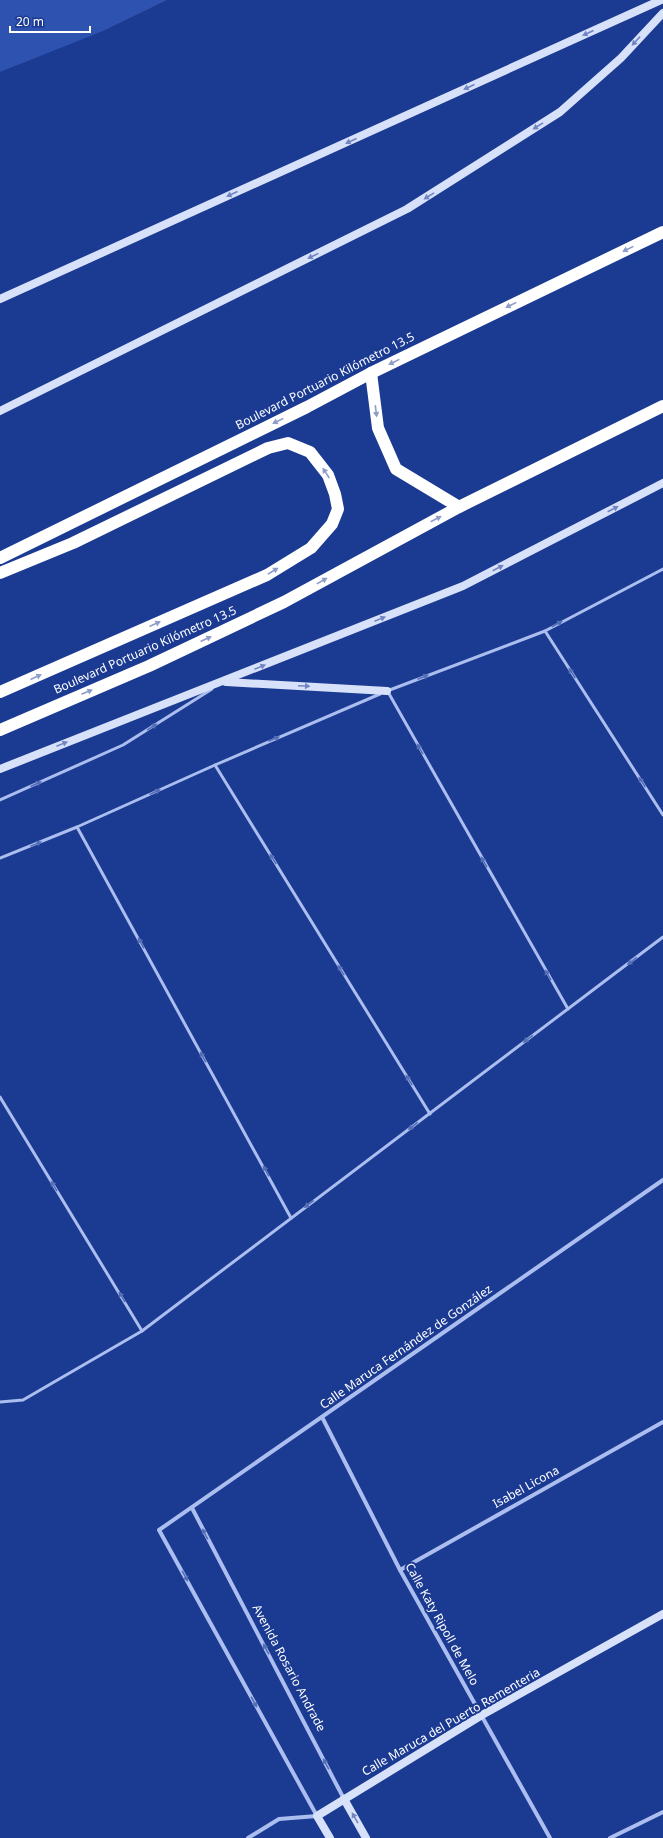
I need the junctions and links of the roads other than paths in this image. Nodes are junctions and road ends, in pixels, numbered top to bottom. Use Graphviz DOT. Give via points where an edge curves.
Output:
graph roads {
  1 [pos="661,0"];
  2 [pos="663,13"];
  3 [pos="663,232"];
  4 [pos="0,300"];
  5 [pos="371,373"];
  6 [pos="663,406"];
  7 [pos="0,411"];
  8 [pos="663,483"];
  9 [pos="459,506"];
  10 [pos="0,558"];
  11 [pos="663,569"];
  12 [pos="0,573"];
  13 [pos="545,631"];
  14 [pos="224,682"];
  15 [pos="387,690"];
  16 [pos="0,692"];
  17 [pos="0,730"];
  18 [pos="215,765"];
  19 [pos="0,769"];
  20 [pos="0,800"];
  21 [pos="663,815"];
  22 [pos="78,827"];
  23 [pos="0,858"];
  24 [pos="663,937"];
  25 [pos="568,1009"];
  26 [pos="0,1097"];
  27 [pos="430,1114"];
  28 [pos="663,1180"];
  29 [pos="291,1218"];
  30 [pos="142,1331"];
  31 [pos="0,1402"];
  32 [pos="322,1417"];
  33 [pos="663,1422"];
  34 [pos="192,1508"];
  35 [pos="400,1570"];
  36 [pos="663,1614"];
  37 [pos="482,1715"];
  38 [pos="344,1799"];
  39 [pos="663,1812"];
  40 [pos="317,1816"];
  41 [pos="248,1838"];
  42 [pos="330,1838"];
  43 [pos="366,1838"];
  44 [pos="550,1838"];
  45 [pos="610,1838"];
  1 -- 4 [label="street, one-way"];
  2 -- 7 [label="street, one-way" via="621,58 560,112 407,209"];
  3 -- 5 [label="highway, Boulevard Portuario Kilómetro 13.5, one-way"];
  5 -- 9 [label="highway, one-way" via="378,428 396,469"];
  5 -- 10 [label="highway, Boulevard Portuario Kilómetro 13.5, one-way"];
  6 -- 9 [label="highway, Boulevard Portuario Kilómetro 13.5"];
  14 -- 8 [label="street, one-way" via="463,586"];
  17 -- 9 [label="highway, Boulevard Portuario Kilómetro 13.5, one-way" via="149,666 284,602"];
  13 -- 11 [label="lane, one-way"];
  16 -- 12 [label="highway, one-way" via="266,575 311,548 332,524 338,509 335,494 328,475 310,452 288,443 268,448 73,543"];
  15 -- 13 [label="lane, one-way"];
  21 -- 13 [label="lane, one-way"];
  14 -- 15 [label="street, one-way"];
  19 -- 14 [label="street, one-way"];
  20 -- 14 [label="lane, one-way" via="122,745"];
  18 -- 15 [label="lane, one-way"];
  25 -- 15 [label="lane, one-way"];
  22 -- 18 [label="lane, one-way"];
  27 -- 18 [label="lane, one-way"];
  23 -- 22 [label="lane, one-way"];
  29 -- 22 [label="lane, one-way"];
  24 -- 25 [label="lane, one-way"];
  25 -- 27 [label="lane, one-way"];
  30 -- 26 [label="lane, one-way"];
  27 -- 29 [label="lane, one-way"];
  28 -- 32 [label="street, Calle Maruca Fernández de González"];
  29 -- 30 [label="lane"];
  30 -- 31 [label="lane" via="23,1400"];
  32 -- 34 [label="street, Calle Maruca Fernández de González"];
  32 -- 35 [label="street, Calle Katy Ripoll de Melo"];
  33 -- 35 [label="street, Isabel Licona"];
  38 -- 34 [label="street, Avenida Rosario Andrade, one-way"];
  34 -- 40 [label="street, Calle Maruca Fernández de González, one-way" via="159,1530"];
  35 -- 37 [label="street, Calle Katy Ripoll de Melo"];
  36 -- 37 [label="street, Calle Maruca del Puerto Rementeria"];
  37 -- 38 [label="street, Calle Maruca del Puerto Rementeria"];
  37 -- 44 [label="street, Calle Katy Ripoll de Melo"];
  38 -- 40 [label="street, Calle Maruca del Puerto Rementeria"];
  43 -- 38 [label="street, Avenida Rosario Andrade, one-way"];
  39 -- 45 [label="street"];
  40 -- 41 [label="street, Calle Maruca del Puerto Rementeria" via="279,1819"];
  40 -- 42 [label="street"];
}
